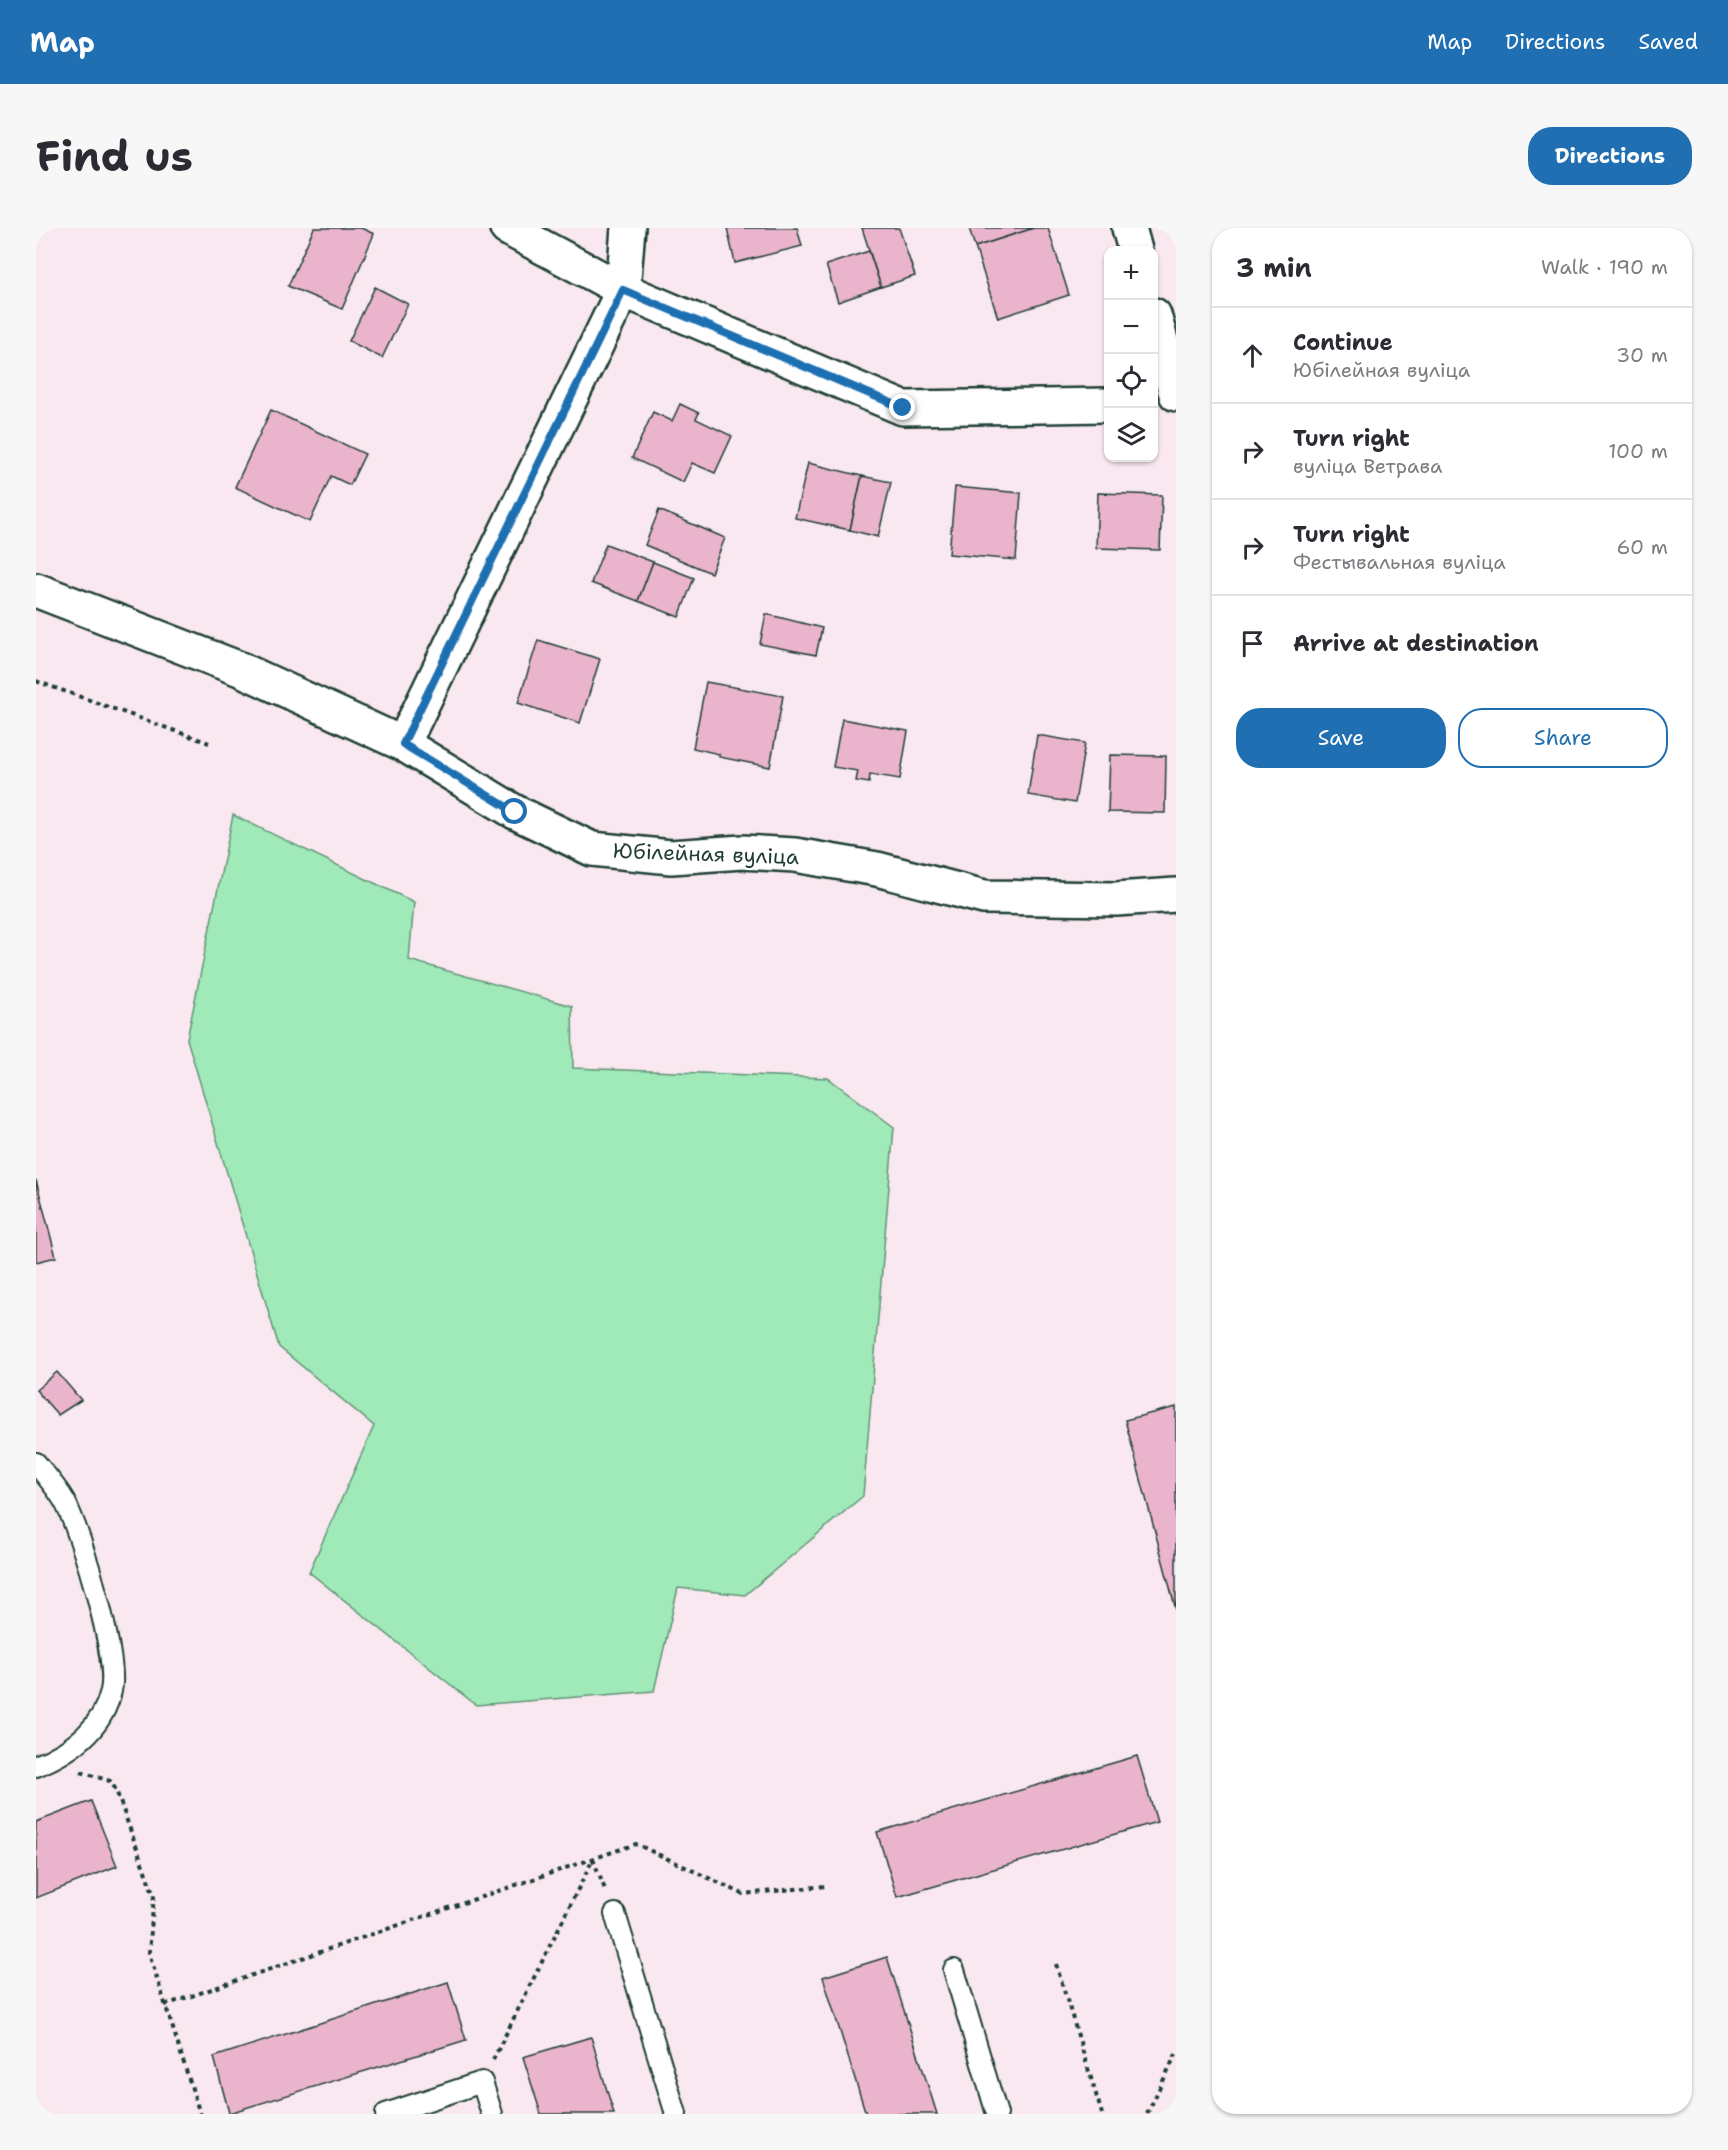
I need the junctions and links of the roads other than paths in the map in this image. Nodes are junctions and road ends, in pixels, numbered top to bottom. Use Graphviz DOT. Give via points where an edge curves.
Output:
graph roads {
  1 [pos="507,228"];
  2 [pos="628,228"];
  3 [pos="1129,228"];
  4 [pos="1134,246"];
  5 [pos="623,290"];
  6 [pos="1158,329"];
  7 [pos="1176,394"];
  8 [pos="1158,404"];
  9 [pos="1176,404"];
  10 [pos="1104,405"];
  11 [pos="36,590"];
  12 [pos="403,744"];
  13 [pos="1176,895"];
  14 [pos="36,1463"];
  15 [pos="41,1764"];
  16 [pos="615,1914"];
  17 [pos="954,1970"];
  18 [pos="386,2114"];
  19 [pos="492,2114"];
  20 [pos="676,2114"];
  21 [pos="997,2114"];
  1 -- 5 [label="street"];
  2 -- 5 [label="street"];
  3 -- 4 [label="street"];
  5 -- 10 [label="street" via="903,408"];
  5 -- 12 [label="street"];
  6 -- 7 [label="street"];
  8 -- 9 [label="street"];
  11 -- 12 [label="street, Юбілейная вуліца" via="240,669"];
  12 -- 13 [label="street, Юбілейная вуліца" via="515,812 592,849 671,857 741,852 795,855 877,870 984,897 1116,900"];
  14 -- 15 [label="lane" via="66,1503 84,1553 112,1658 111,1690 99,1720 81,1742"];
  16 -- 20 [label="lane"];
  17 -- 21 [label="lane"];
  18 -- 19 [label="lane" via="482,2082"];
}
